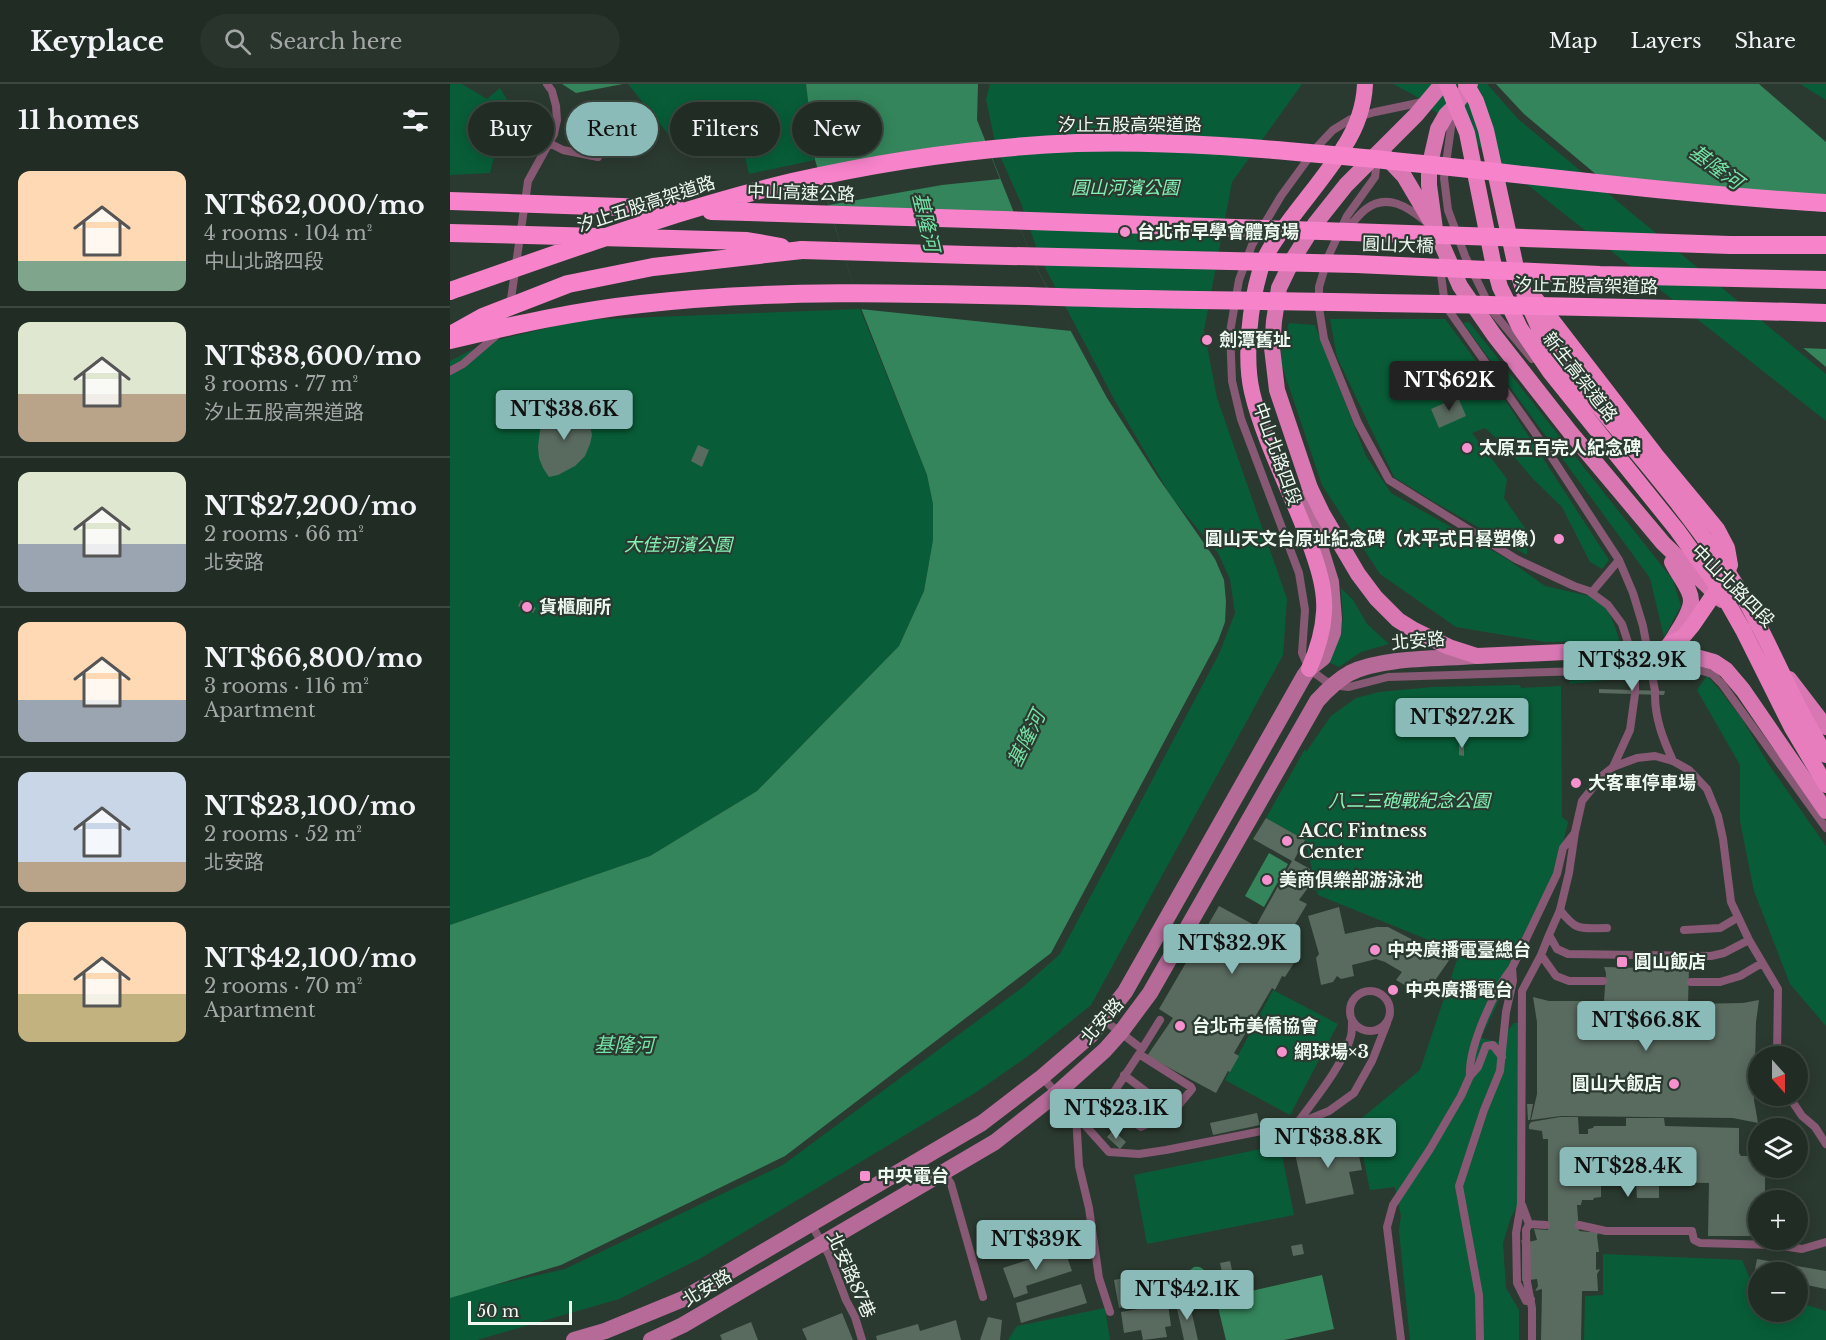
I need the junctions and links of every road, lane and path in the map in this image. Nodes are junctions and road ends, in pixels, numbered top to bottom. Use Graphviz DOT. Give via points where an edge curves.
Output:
graph roads {
  1 [pos="546,84"];
  2 [pos="1365,84"];
  3 [pos="1468,84"];
  4 [pos="1443,85"];
  5 [pos="1427,101"];
  6 [pos="1455,105"];
  7 [pos="554,134"];
  8 [pos="554,146"];
  9 [pos="1378,152"];
  10 [pos="542,156"];
  11 [pos="598,157"];
  12 [pos="450,201"];
  13 [pos="1826,203"];
  14 [pos="971,219"];
  15 [pos="1435,229"];
  16 [pos="450,233"];
  17 [pos="1339,234"];
  18 [pos="1826,245"];
  19 [pos="802,250"];
  20 [pos="1515,262"];
  21 [pos="1826,280"];
  22 [pos="450,291"];
  23 [pos="1826,313"];
  24 [pos="450,335"];
  25 [pos="450,340"];
  26 [pos="450,371"];
  27 [pos="1310,488"];
  28 [pos="1662,543"];
  29 [pos="1619,560"];
  30 [pos="1721,583"];
  31 [pos="1592,592"];
  32 [pos="1664,649"];
  33 [pos="1588,651"];
  34 [pos="1477,656"];
  35 [pos="1309,669"];
  36 [pos="1696,669"];
  37 [pos="1585,671"];
  38 [pos="1331,685"];
  39 [pos="1826,727"];
  40 [pos="1826,755"];
  41 [pos="1673,761"];
  42 [pos="1613,767"];
  43 [pos="1826,785"];
  44 [pos="1826,811"];
  45 [pos="1826,828"];
  46 [pos="1575,832"];
  47 [pos="1560,910"];
  48 [pos="1737,918"];
  49 [pos="1607,928"];
  50 [pos="1684,930"];
  51 [pos="1549,935"];
  52 [pos="1749,940"];
  53 [pos="1541,955"];
  54 [pos="1762,963"];
  55 [pos="1512,968"];
  56 [pos="1603,981"];
  57 [pos="1691,982"];
  58 [pos="1104,1020"];
  59 [pos="1161,1020"];
  60 [pos="1352,1022"];
  61 [pos="1387,1023"];
  62 [pos="1121,1032"];
  63 [pos="1777,1046"];
  64 [pos="1502,1057"];
  65 [pos="1124,1075"];
  66 [pos="1470,1076"];
  67 [pos="1042,1077"];
  68 [pos="1056,1094"];
  69 [pos="1795,1106"];
  70 [pos="1173,1112"];
  71 [pos="1076,1115"];
  72 [pos="1297,1124"];
  73 [pos="1826,1144"];
  74 [pos="944,1173"];
  75 [pos="1521,1204"];
  76 [pos="810,1223"];
  77 [pos="1529,1224"];
  78 [pos="1546,1225"];
  79 [pos="1579,1225"];
  80 [pos="1826,1242"];
  81 [pos="822,1243"];
  82 [pos="983,1297"];
  83 [pos="1531,1299"];
  84 [pos="1110,1312"];
  85 [pos="574,1340"];
  86 [pos="651,1340"];
  87 [pos="862,1340"];
  88 [pos="1401,1340"];
  89 [pos="1480,1340"];
  90 [pos="1532,1340"];
  1 -- 7 [label="lane" via="554,98"];
  2 -- 35 [label="highway, bridge" via="1363,110 1355,131 1272,244 1260,268 1248,357 1262,425 1315,557 1321,582 1322,630"];
  3 -- 6 [label="main road, 中山北路四段, bridge"];
  3 -- 20 [label="highway, 新生高架道路, bridge" via="1486,130"];
  4 -- 5 [label="main road, 中山北路四段"];
  4 -- 43 [label="highway, 新生高架道路, bridge" via="1467,132 1493,262 1520,328 1721,591"];
  5 -- 9 [label="main road, 中山北路四段"];
  5 -- 35 [label="lane, 中山北路四段" via="1351,119 1333,130 1281,196 1252,245 1239,280 1230,332 1232,381 1241,419 1299,573 1305,610 1302,653"];
  6 -- 15 [label="main road, 中山北路四段" via="1438,129 1429,168"];
  6 -- 30 [label="lane" via="1444,178 1448,210 1492,311 1680,540"];
  8 -- 11 [label="lane"];
  9 -- 15 [label="main road" via="1404,176"];
  9 -- 17 [label="lane" via="1374,177"];
  9 -- 27 [label="main road, 中山北路四段" via="1315,224 1279,288 1272,348 1277,390"];
  10 -- 26 [label="lane" via="528,181 507,326 464,364"];
  12 -- 14 [label="highway, 中山高速公路, bridge"];
  13 -- 22 [label="highway, 汐止五股高架道路, bridge" via="1743,199 1269,149 1076,143 955,154 791,182 682,212"];
  14 -- 18 [label="highway, 圓山大橋, bridge"];
  15 -- 17 [label="lane" via="1409,208 1395,202 1378,202"];
  15 -- 28 [label="main road, 中山北路四段" via="1472,304"];
  15 -- 29 [label="lane" via="1445,305"];
  16 -- 19 [label="highway, bridge" via="747,241"];
  17 -- 31 [label="lane" via="1319,287 1324,339 1358,423 1389,480 1516,559"];
  19 -- 21 [label="highway, 圓山大橋, bridge"];
  19 -- 24 [label="highway, bridge" via="653,267 568,284 483,317"];
  20 -- 30 [label="highway, bridge" via="1537,303 1717,529 1729,555"];
  20 -- 40 [label="highway, 新生高架道路, bridge" via="1529,308 1546,340 1721,562"];
  23 -- 25 [label="highway, 汐止五股高架道路, bridge" via="770,294 640,304 523,323"];
  27 -- 34 [label="main road, 中山北路四段" via="1358,574 1387,609 1414,630"];
  27 -- 35 [label="main road, 北安路" via="1308,505 1331,582 1334,619 1323,658"];
  28 -- 30 [label="main road, 中山北路四段"];
  28 -- 32 [label="main road" via="1692,600 1686,619"];
  29 -- 31 [label="lane"];
  29 -- 41 [label="lane" via="1644,626 1658,724"];
  30 -- 32 [label="highway" via="1682,638"];
  30 -- 39 [label="main road, 中山北路四段"];
  31 -- 42 [label="lane" via="1622,624 1635,664 1629,730"];
  32 -- 44 [label="main road" via="1678,657 1714,662 1726,670"];
  33 -- 34 [label="main road, 中山北路四段"];
  34 -- 38 [label="main road, 北安路" via="1377,664"];
  35 -- 38 [label="lane"];
  35 -- 58 [label="main road, 北安路" via="1125,992"];
  36 -- 45 [label="lane" via="1712,674 1722,684"];
  37 -- 38 [label="lane" via="1388,677 1349,687"];
  38 -- 62 [label="main road, 北安路" via="1317,701 1149,993"];
  41 -- 42 [label="lane" via="1655,756"];
  41 -- 48 [label="lane" via="1689,770 1707,789 1724,839 1731,902"];
  42 -- 46 [label="lane" via="1582,801"];
  46 -- 47 [label="lane"];
  46 -- 55 [label="lane" via="1563,848 1557,874"];
  47 -- 49 [label="lane" via="1578,928"];
  47 -- 51 [label="lane"];
  48 -- 50 [label="lane" via="1720,928"];
  48 -- 52 [label="lane"];
  51 -- 52 [label="lane" via="1557,949 1568,954 1711,956"];
  51 -- 53 [label="lane"];
  52 -- 54 [label="lane"];
  53 -- 56 [label="lane" via="1556,976 1569,981"];
  53 -- 75 [label="lane" via="1522,991"];
  54 -- 57 [label="lane" via="1720,982"];
  54 -- 63 [label="lane" via="1778,989"];
  55 -- 64 [label="lane"];
  55 -- 66 [label="lane" via="1476,1038 1469,1063"];
  58 -- 62 [label="lane"];
  58 -- 67 [label="main road, 北安路"];
  59 -- 62 [label="lane" via="1142,1049"];
  60 -- 61 [label="lane" via="1356,1028 1369,1032"];
  60 -- 61 [label="lane" via="1351,1002 1367,991 1385,998 1390,1010"];
  60 -- 72 [label="lane" via="1342,1057"];
  61 -- 72 [label="lane" via="1354,1093 1329,1111"];
  62 -- 68 [label="main road, 北安路"];
  64 -- 66 [label="lane" via="1493,1045 1486,1046"];
  64 -- 89 [label="lane" via="1459,1186 1479,1295"];
  65 -- 70 [label="lane"];
  65 -- 70 [label="lane" via="1106,1104 1141,1127"];
  65 -- 70 [label="lane" via="1139,1054 1191,1087"];
  66 -- 88 [label="lane" via="1430,1149 1393,1205 1387,1227"];
  67 -- 68 [label="lane"];
  67 -- 76 [label="main road, 北安路" via="982,1123"];
  68 -- 71 [label="lane"];
  68 -- 74 [label="main road, 北安路" via="995,1142"];
  69 -- 73 [label="lane"];
  71 -- 72 [label="lane" via="1109,1152 1139,1154"];
  71 -- 84 [label="lane" via="1078,1166 1089,1208 1099,1278"];
  74 -- 81 [label="main road, 北安路"];
  74 -- 82 [label="lane" via="951,1184"];
  75 -- 77 [label="lane"];
  75 -- 83 [label="lane" via="1516,1233 1517,1283 1526,1301"];
  76 -- 81 [label="lane, 北安路87巷"];
  76 -- 85 [label="main road, 北安路" via="682,1299"];
  77 -- 78 [label="lane"];
  77 -- 83 [label="lane" via="1527,1282"];
  79 -- 80 [label="lane" via="1605,1231 1692,1231 1694,1240 1700,1243 1802,1249"];
  81 -- 86 [label="main road, 北安路"];
  81 -- 87 [label="lane, 北安路87巷"];
  83 -- 90 [label="lane"];
}
